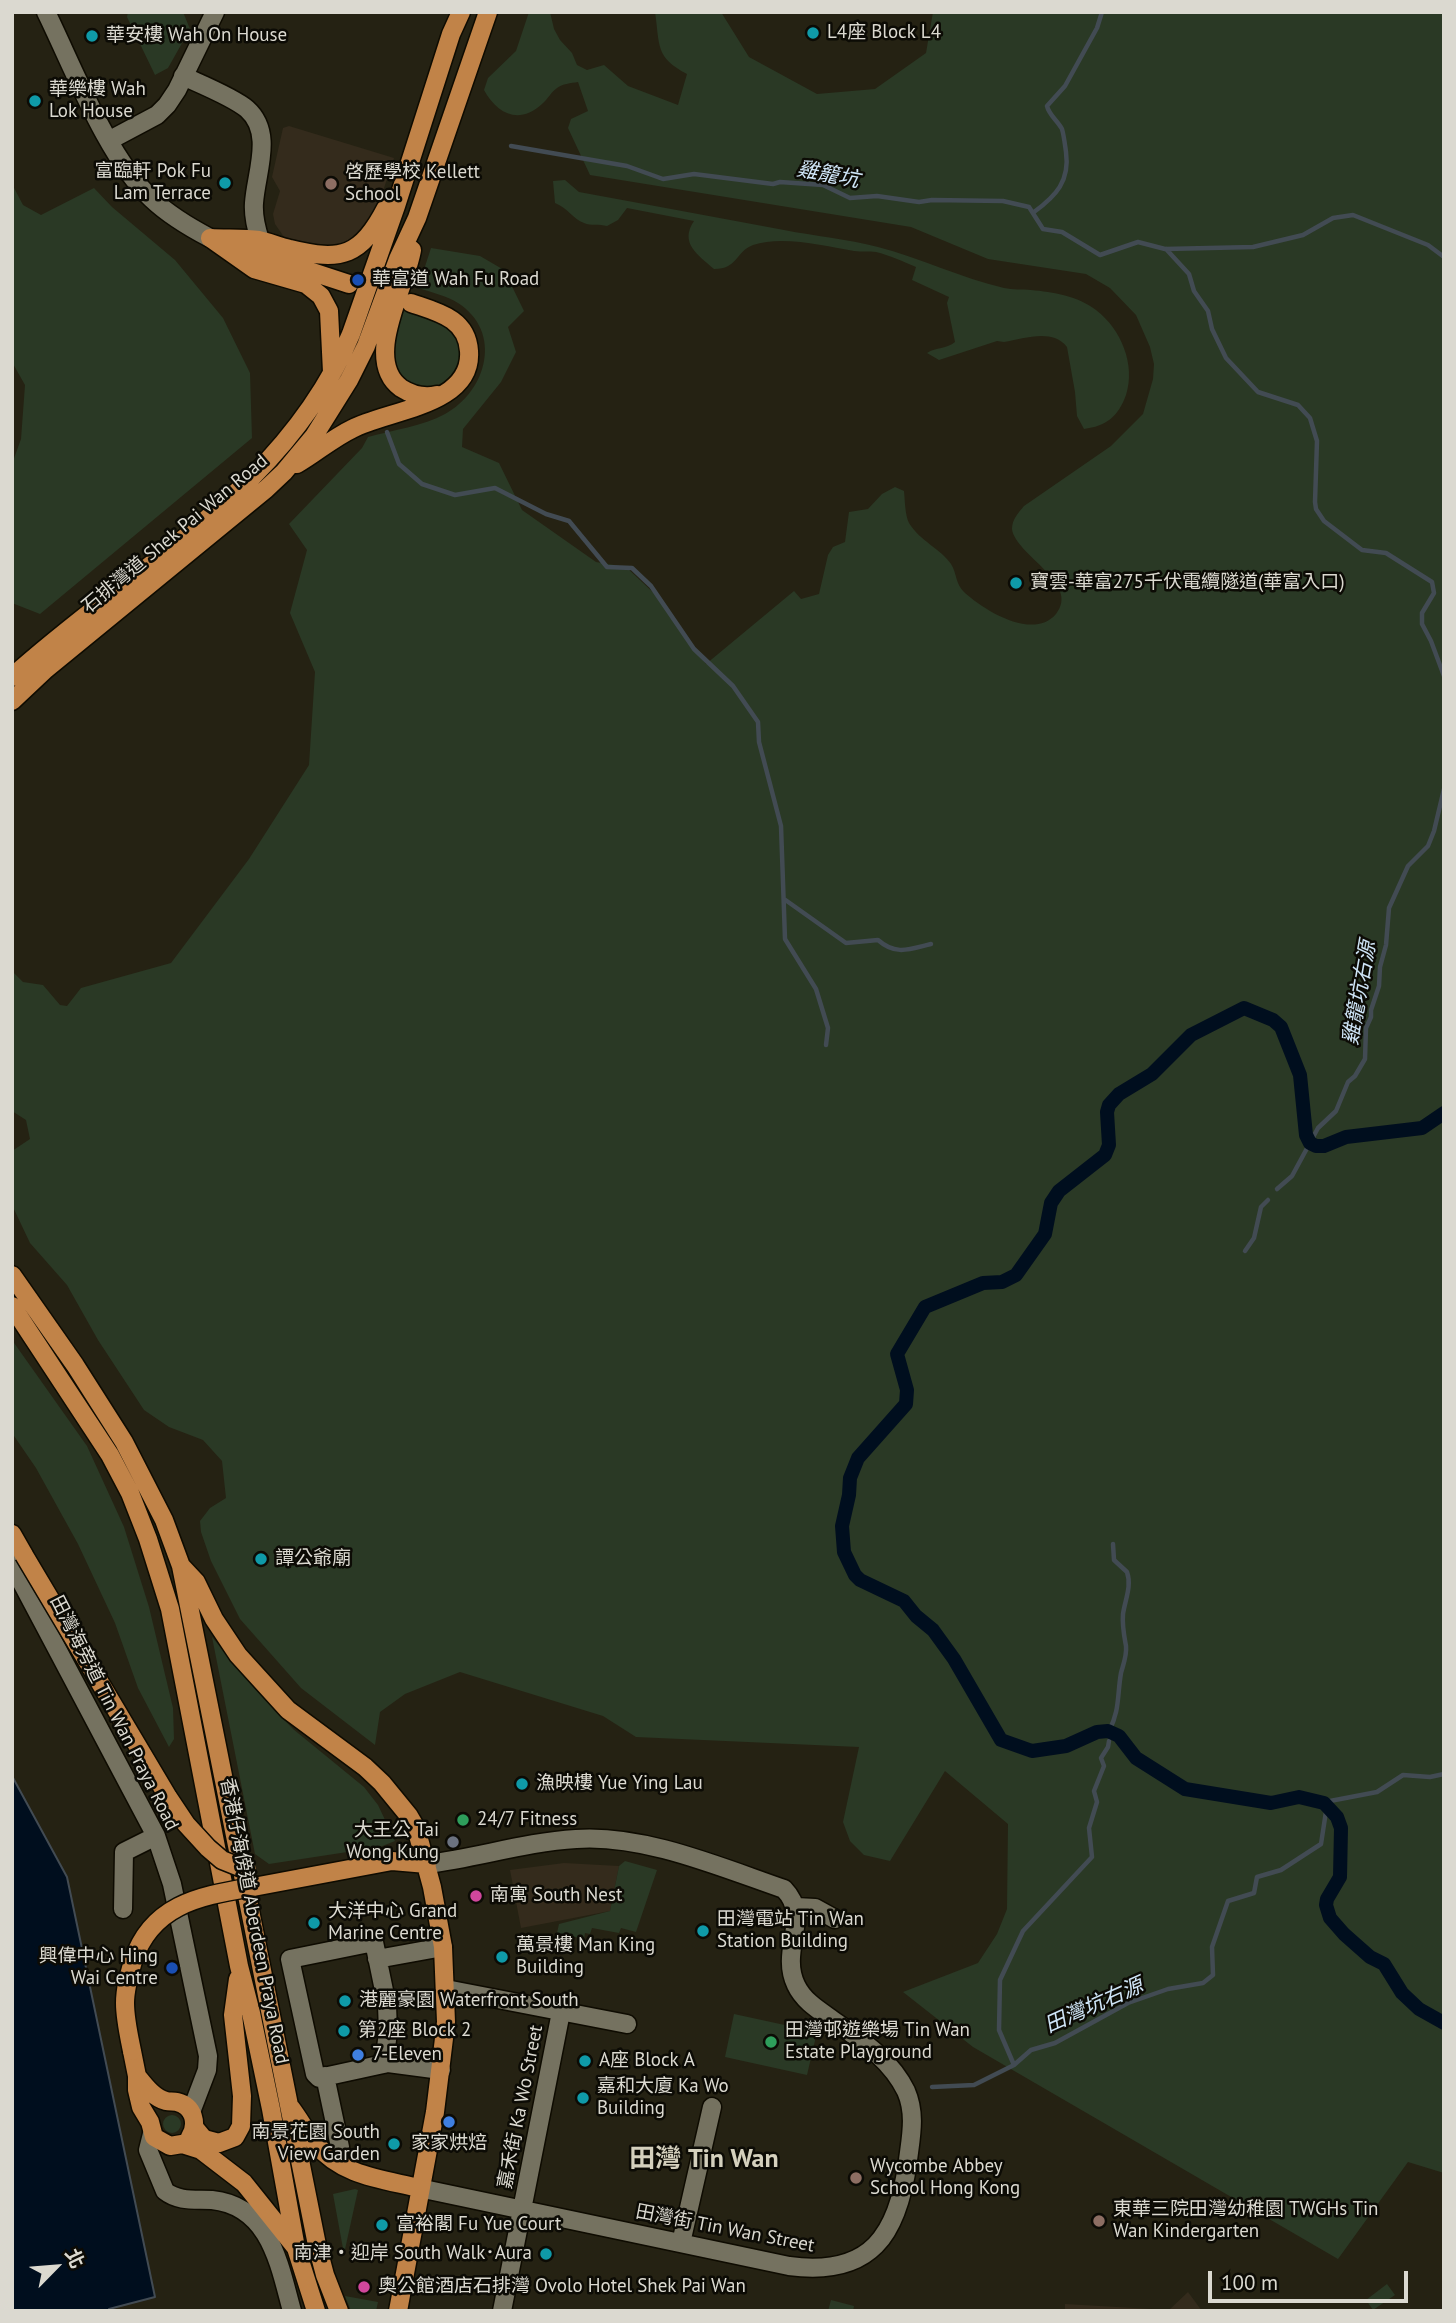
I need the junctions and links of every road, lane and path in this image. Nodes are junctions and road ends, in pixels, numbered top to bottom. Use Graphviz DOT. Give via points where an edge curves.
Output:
graph roads {
  1 [pos="46,12"];
  2 [pos="194,12"];
  3 [pos="215,12"];
  4 [pos="452,12"];
  5 [pos="461,12"];
  6 [pos="488,12"];
  7 [pos="204,31"];
  8 [pos="451,34"];
  9 [pos="183,76"];
  10 [pos="110,140"];
  11 [pos="398,193"];
  12 [pos="417,218"];
  13 [pos="210,238"];
  14 [pos="260,240"];
  15 [pos="349,284"];
  16 [pos="411,303"];
  17 [pos="332,372"];
  18 [pos="450,390"];
  19 [pos="284,472"];
  20 [pos="12,677"];
  21 [pos="12,701"];
  22 [pos="12,1275"];
  23 [pos="12,1306"];
  24 [pos="12,1534"];
  25 [pos="18,1559"];
  26 [pos="181,1566"];
  27 [pos="156,1836"];
  28 [pos="427,1864"];
  29 [pos="283,1881"];
  30 [pos="796,1907"];
  31 [pos="123,1909"];
  32 [pos="835,1919"];
  33 [pos="443,1947"];
  34 [pos="375,1950"];
  35 [pos="239,1966"];
  36 [pos="446,1989"];
  37 [pos="561,2012"];
  38 [pos="627,2024"];
  39 [pos="384,2064"];
  40 [pos="441,2070"];
  41 [pos="137,2076"];
  42 [pos="325,2076"];
  43 [pos="712,2107"];
  44 [pos="291,2108"];
  45 [pos="183,2111"];
  46 [pos="151,2128"];
  47 [pos="176,2145"];
  48 [pos="340,2147"];
  49 [pos="155,2165"];
  50 [pos="419,2188"];
  51 [pos="523,2210"];
  52 [pos="681,2243"];
  53 [pos="296,2248"];
  54 [pos="292,2311"];
  55 [pos="316,2311"];
  56 [pos="339,2311"];
  57 [pos="398,2311"];
  58 [pos="502,2311"];
  1 -- 10 [label="street"];
  2 -- 7 [label="street"];
  3 -- 7 [label="street"];
  4 -- 8 [label="main road"];
  5 -- 8 [label="main road"];
  6 -- 12 [label="main road, 石排灣道 Shek Pai Wan Road"];
  7 -- 9 [label="street"];
  8 -- 11 [label="main road, 石排灣道 Shek Pai Wan Road"];
  9 -- 10 [label="street" via="174,96 157,115"];
  9 -- 14 [label="street" via="247,109 260,127 263,140 254,205"];
  10 -- 13 [label="street" via="127,171 151,198 181,223"];
  11 -- 14 [label="main road" via="374,230 351,251 328,256"];
  11 -- 17 [label="main road, 石排灣道 Shek Pai Wan Road" via="351,334"];
  12 -- 18 [label="main road" via="384,360 390,377 410,392 425,397"];
  12 -- 19 [label="main road, 石排灣道 Shek Pai Wan Road" via="349,380 314,436"];
  13 -- 14 [label="main road"];
  13 -- 15 [label="main road"];
  13 -- 17 [label="main road" via="254,268 306,284 321,296 329,311"];
  16 -- 18 [label="main road" via="446,314 466,337 467,367"];
  17 -- 20 [label="main road, 石排灣道 Shek Pai Wan Road" via="285,442 232,498"];
  18 -- 19 [label="main road" via="352,429"];
  19 -- 21 [label="main road, 石排灣道 Shek Pai Wan Road"];
  22 -- 26 [label="main road" via="124,1442 164,1520"];
  23 -- 35 [label="main road, 香港仔海傍道 Aberdeen Praya Road" via="110,1455 148,1539 170,1609"];
  24 -- 25 [label="main road"];
  25 -- 27 [label="street, 田灣海旁道 Tin Wan Praya Road"];
  25 -- 29 [label="main road, bridge" via="186,1824 222,1860"];
  26 -- 28 [label="main road" via="196,1582 238,1655 273,1695 394,1795 416,1828"];
  26 -- 44 [label="main road, 香港仔海傍道 Aberdeen Praya Road"];
  27 -- 31 [label="street" via="124,1852"];
  27 -- 45 [label="street, 田灣海旁道 Tin Wan Praya Road" via="172,1884 208,2056 199,2089"];
  28 -- 29 [label="main road" via="392,1861"];
  28 -- 30 [label="street" via="574,1839 602,1839 729,1870 783,1889"];
  28 -- 33 [label="main road"];
  29 -- 41 [label="main road, bridge" via="182,1904 148,1930 126,1988"];
  30 -- 32 [label="street" via="815,1908"];
  30 -- 52 [label="street, 田灣街 Tin Wan Street" via="790,1959 797,1988 811,2004 881,2056 909,2100 913,2120 899,2209 872,2249 824,2269"];
  33 -- 34 [label="street"];
  33 -- 36 [label="main road"];
  34 -- 39 [label="street" via="387,2005"];
  34 -- 42 [label="street" via="290,1959 315,2074"];
  35 -- 45 [label="main road" via="233,2015 242,2126 235,2137 219,2143 204,2139"];
  35 -- 53 [label="main road, 香港仔海傍道 Aberdeen Praya Road"];
  36 -- 37 [label="street"];
  36 -- 40 [label="main road"];
  37 -- 38 [label="street"];
  37 -- 51 [label="street, 嘉禾街 Ka Wo Street"];
  39 -- 40 [label="street"];
  39 -- 42 [label="street"];
  40 -- 50 [label="main road"];
  41 -- 45 [label="main road" via="148,2090"];
  41 -- 46 [label="main road" via="136,2090"];
  42 -- 48 [label="street"];
  43 -- 52 [label="street"];
  44 -- 50 [label="main road" via="317,2145 342,2166"];
  44 -- 56 [label="main road, 香港仔海傍道 Aberdeen Praya Road" via="317,2245"];
  45 -- 46 [label="main road" via="154,2109"];
  45 -- 47 [label="main road" via="192,2134"];
  46 -- 47 [label="main road" via="157,2140"];
  46 -- 49 [label="street" via="148,2150"];
  47 -- 49 [label="street"];
  47 -- 53 [label="main road" via="201,2150 244,2183"];
  49 -- 54 [label="street" via="170,2195 230,2203 251,2215 276,2258"];
  50 -- 51 [label="street, 田灣街 Tin Wan Street"];
  50 -- 57 [label="main road"];
  51 -- 52 [label="street, 田灣街 Tin Wan Street"];
  51 -- 58 [label="street, 嘉禾街 Ka Wo Street"];
  53 -- 55 [label="main road, 香港仔海傍道 Aberdeen Praya Road"];
}
